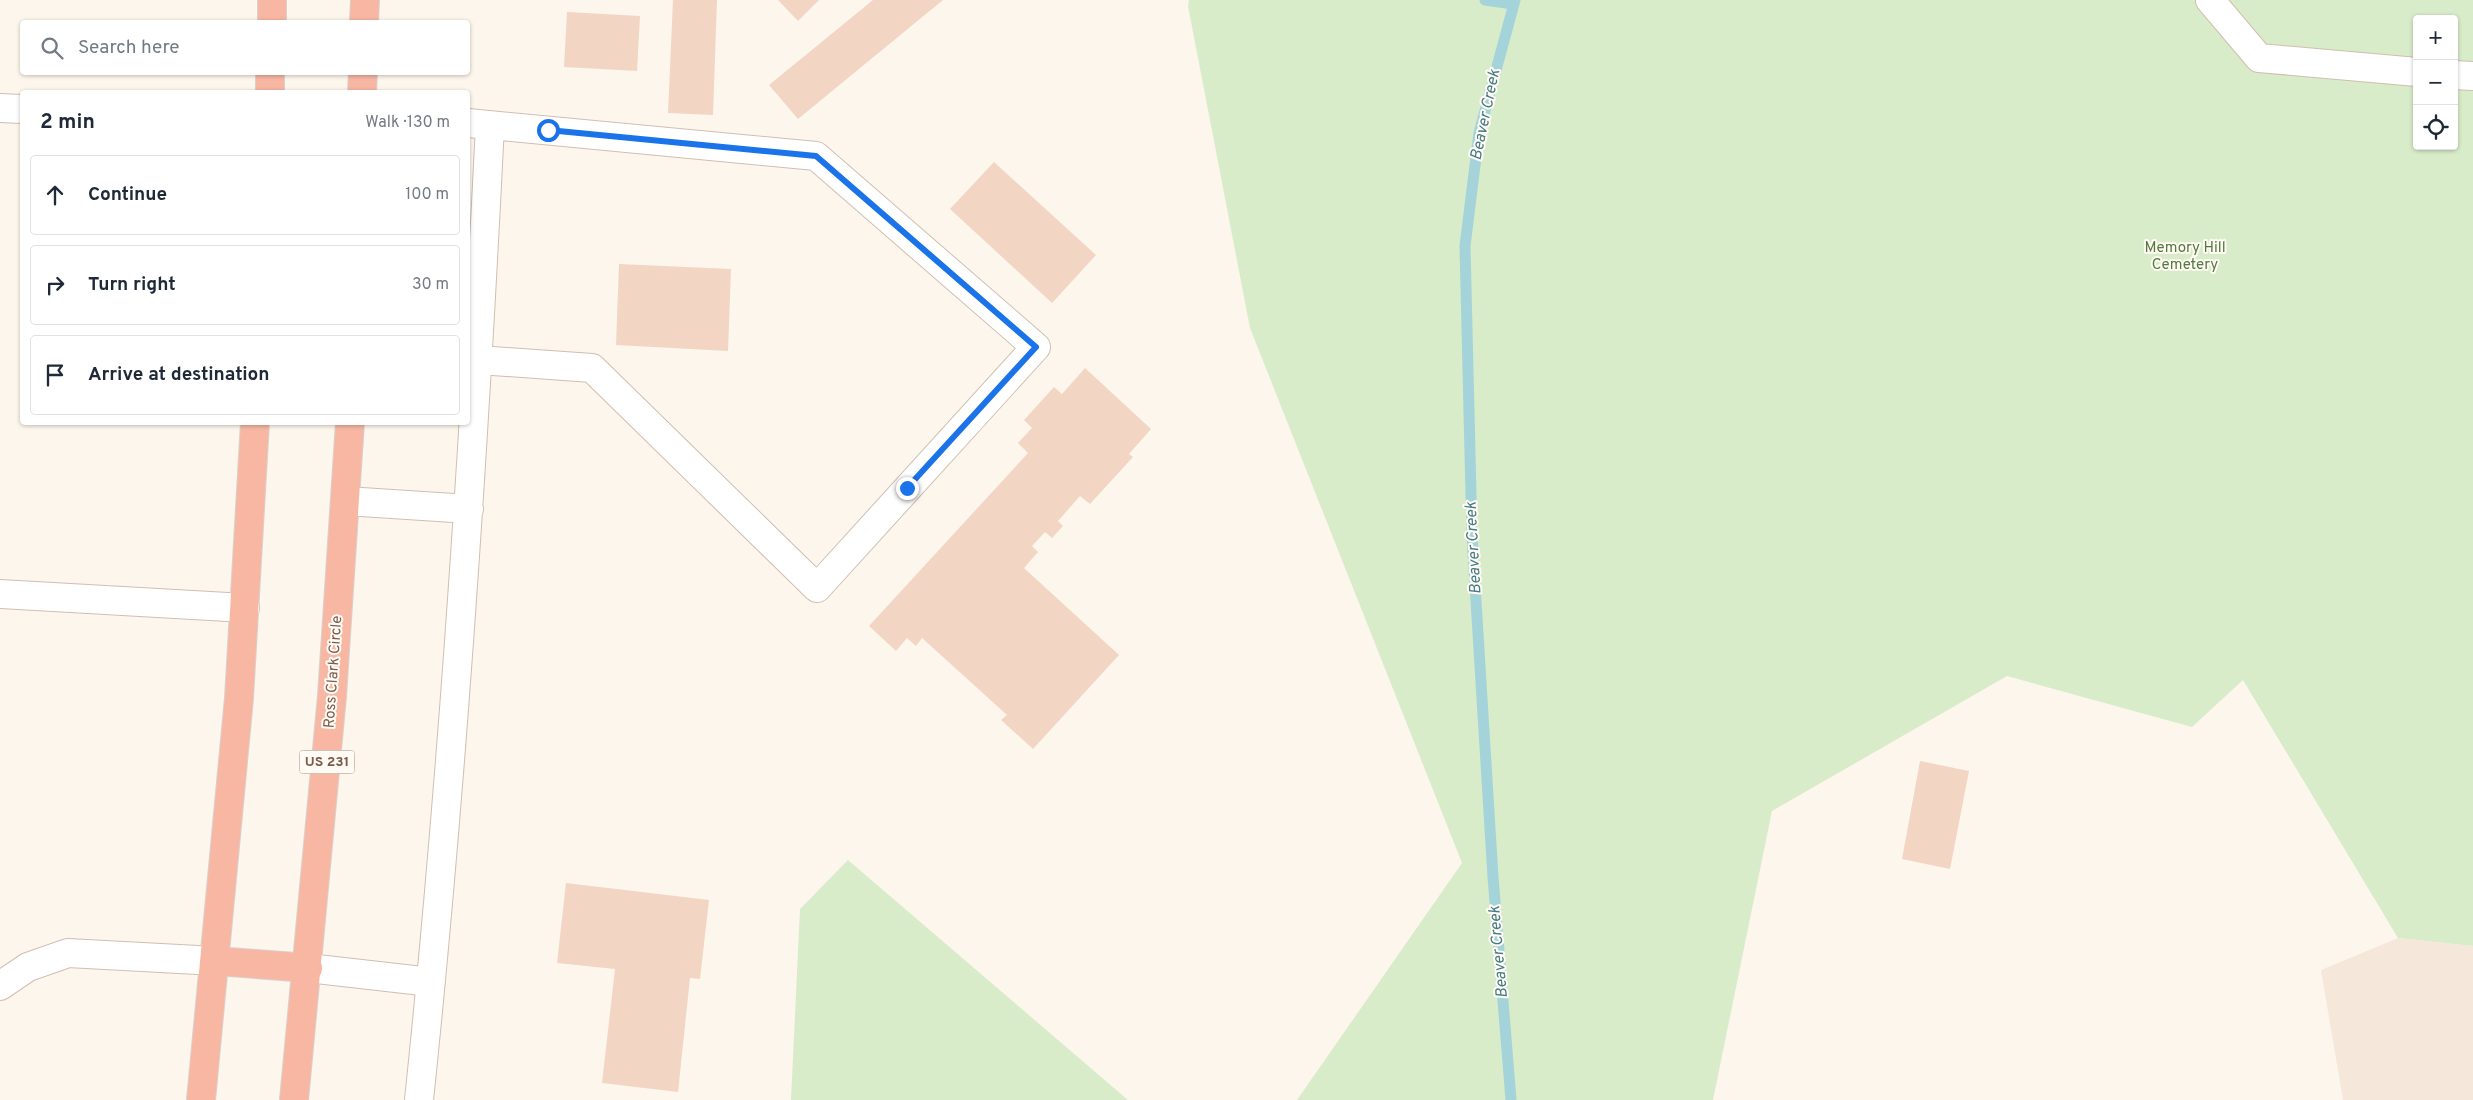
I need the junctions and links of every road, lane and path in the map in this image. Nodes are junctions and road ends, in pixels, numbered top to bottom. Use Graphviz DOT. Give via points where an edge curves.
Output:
graph roads {
  1 [pos="272,0"];
  2 [pos="365,0"];
  3 [pos="2210,0"];
  4 [pos="272,20"];
  5 [pos="364,20"];
  6 [pos="2413,72"];
  7 [pos="270,75"];
  8 [pos="363,75"];
  9 [pos="2458,75"];
  10 [pos="2473,76"];
  11 [pos="270,90"];
  12 [pos="362,90"];
  13 [pos="0,108"];
  14 [pos="20,109"];
  15 [pos="479,124"];
  16 [pos="479,360"];
  17 [pos="255,425"];
  18 [pos="350,425"];
  19 [pos="346,501"];
  20 [pos="469,509"];
  21 [pos="0,594"];
  22 [pos="244,608"];
  23 [pos="216,960"];
  24 [pos="308,968"];
  25 [pos="432,982"];
  26 [pos="0,986"];
  27 [pos="201,1100"];
  28 [pos="294,1100"];
  29 [pos="419,1100"];
  1 -- 4 [label="highway"];
  2 -- 5 [label="highway"];
  3 -- 6 [label="lane" via="2258,58"];
  7 -- 11 [label="highway"];
  8 -- 12 [label="highway"];
  9 -- 10 [label="lane"];
  13 -- 14 [label="lane"];
  15 -- 16 [label="lane"];
  15 -- 16 [label="lane" via="816,156 1036,347 817,588 592,368"];
  16 -- 20 [label="lane"];
  17 -- 22 [label="highway"];
  18 -- 19 [label="highway, Ross Clark Circle / US 231"];
  19 -- 20 [label="lane"];
  19 -- 24 [label="highway, Ross Clark Circle / US 231" via="332,705"];
  20 -- 25 [label="lane"];
  21 -- 22 [label="lane"];
  22 -- 23 [label="highway"];
  23 -- 24 [label="highway"];
  23 -- 26 [label="lane" via="68,953 28,967"];
  23 -- 27 [label="highway"];
  24 -- 25 [label="lane"];
  24 -- 28 [label="highway, Ross Clark Circle / US 231"];
  25 -- 29 [label="lane"];
}
